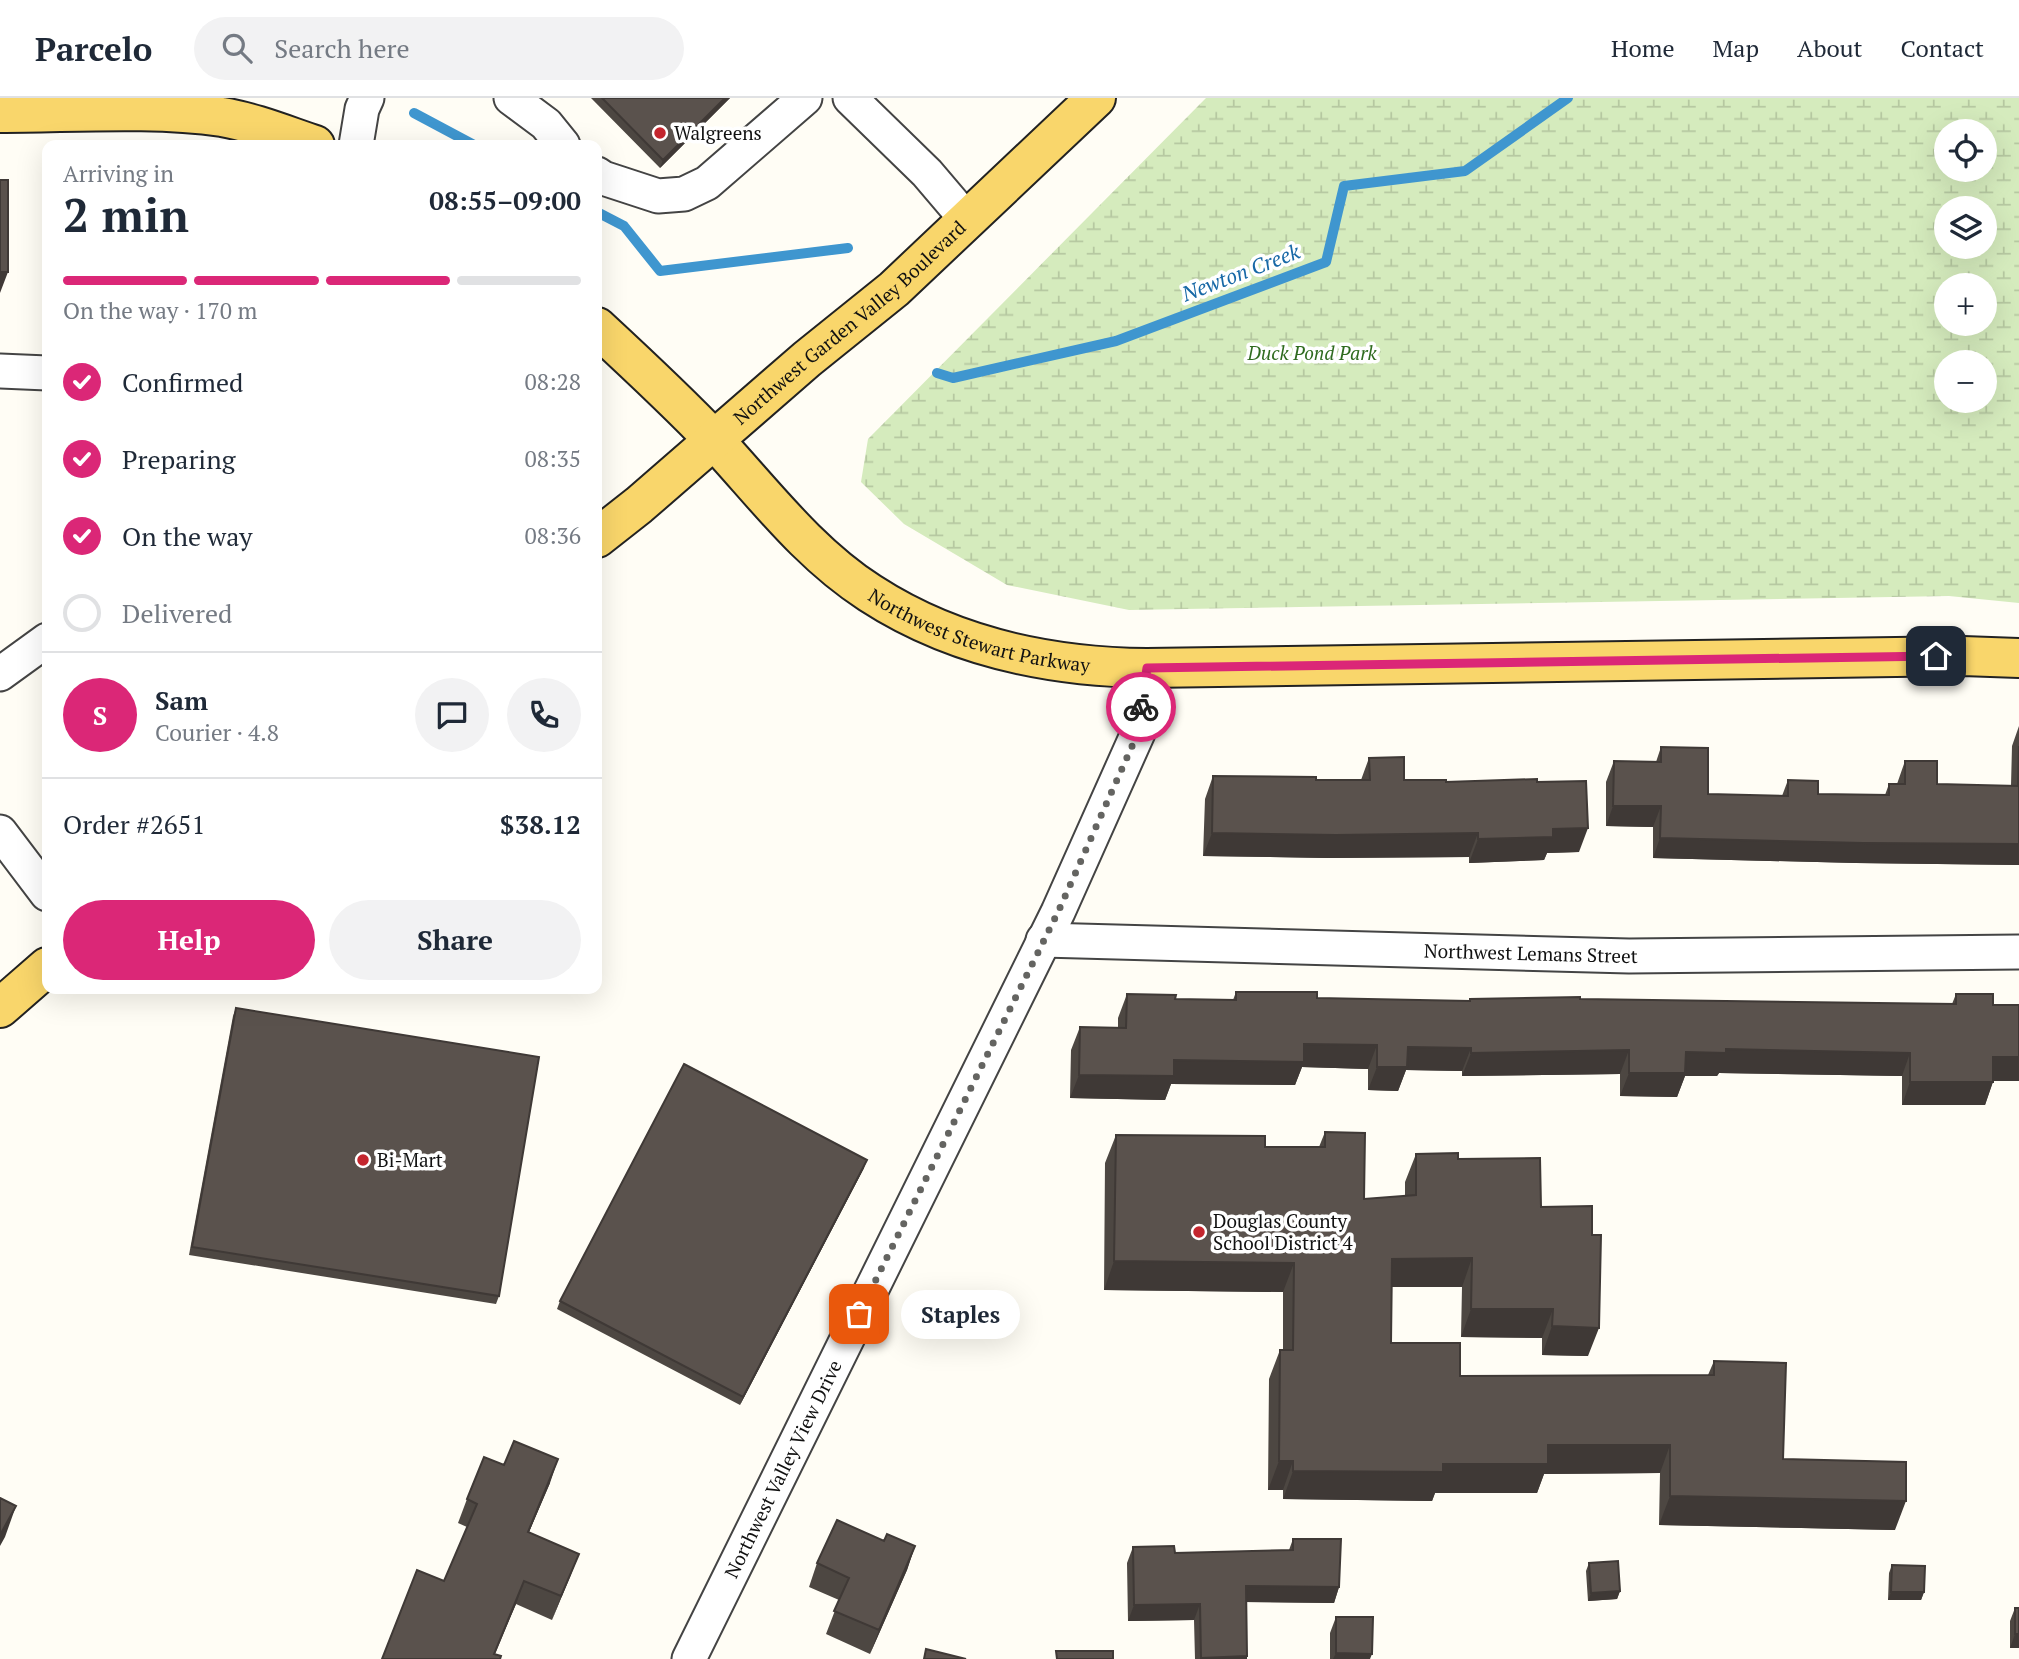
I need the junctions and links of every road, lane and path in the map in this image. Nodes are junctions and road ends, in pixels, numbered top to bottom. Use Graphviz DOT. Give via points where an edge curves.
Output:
graph roads {
  1 [pos="367,98"];
  2 [pos="511,98"];
  3 [pos="804,98"];
  4 [pos="850,98"];
  5 [pos="1096,98"];
  6 [pos="0,113"];
  7 [pos="298,140"];
  8 [pos="357,140"];
  9 [pos="559,140"];
  10 [pos="602,177"];
  11 [pos="967,220"];
  12 [pos="602,332"];
  13 [pos="0,371"];
  14 [pos="42,373"];
  15 [pos="714,441"];
  16 [pos="602,534"];
  17 [pos="42,644"];
  18 [pos="2019,658"];
  19 [pos="1147,668"];
  20 [pos="0,674"];
  21 [pos="0,832"];
  22 [pos="42,887"];
  23 [pos="1043,940"];
  24 [pos="2019,952"];
  25 [pos="42,971"];
  26 [pos="0,1008"];
  27 [pos="689,1659"];
  1 -- 8 [label="street"];
  2 -- 9 [label="street" via="546,124"];
  3 -- 10 [label="street" via="707,183 684,194 657,196"];
  4 -- 11 [label="street" via="927,173"];
  5 -- 11 [label="main road, Northwest Garden Valley Boulevard"];
  6 -- 7 [label="main road" via="164,112 223,118"];
  11 -- 15 [label="main road, Northwest Garden Valley Boulevard" via="894,289"];
  12 -- 15 [label="main road, Northwest Stewart Parkway"];
  13 -- 14 [label="street"];
  15 -- 16 [label="main road, Northwest Garden Valley Boulevard"];
  15 -- 19 [label="main road, Northwest Stewart Parkway" via="824,558 870,593 937,630 992,649 1047,660"];
  17 -- 20 [label="street"];
  18 -- 19 [label="main road, Northwest Stewart Parkway"];
  19 -- 23 [label="street, Northwest Valley View Drive" via="1138,733"];
  21 -- 22 [label="street"];
  23 -- 24 [label="street, Northwest Lemans Street" via="1629,956"];
  23 -- 27 [label="street, Northwest Valley View Drive"];
  25 -- 26 [label="main road"];
}
